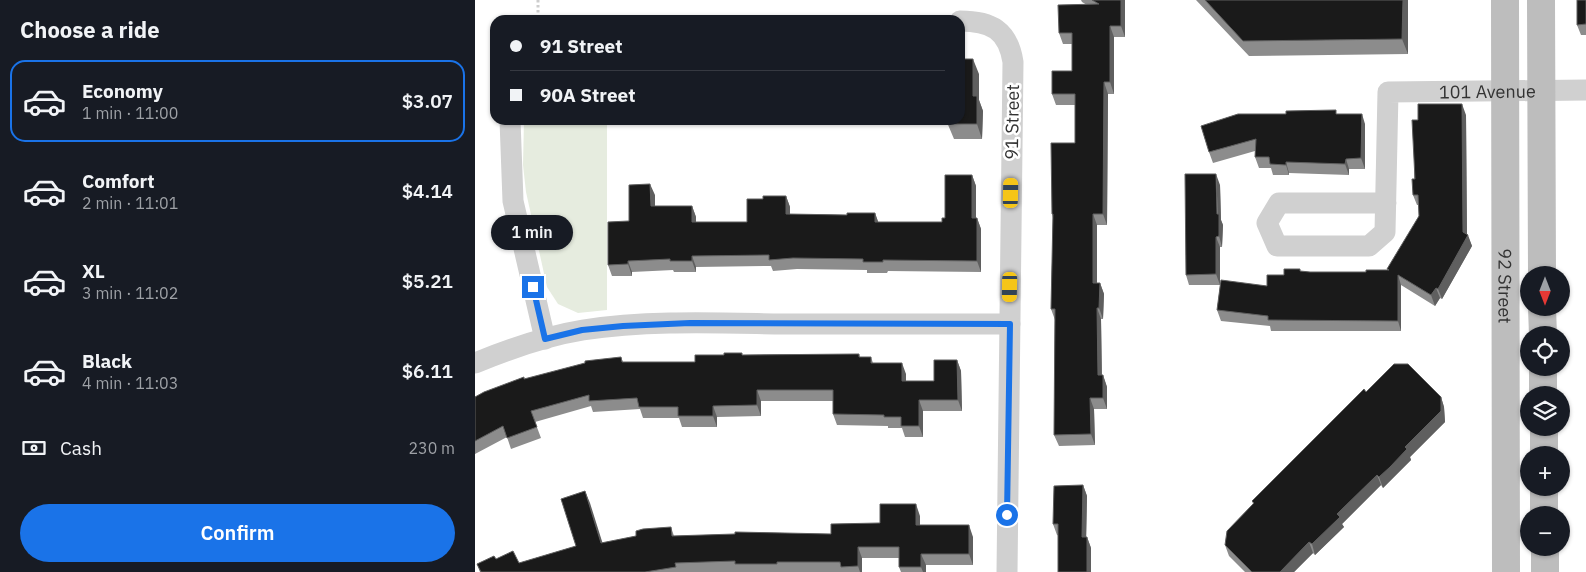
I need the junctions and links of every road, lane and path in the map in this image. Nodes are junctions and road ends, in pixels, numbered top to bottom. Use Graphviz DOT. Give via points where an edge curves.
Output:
graph roads {
  1 [pos="539,0"];
  2 [pos="1505,0"];
  3 [pos="1541,0"];
  4 [pos="539,15"];
  5 [pos="965,22"];
  6 [pos="1506,90"];
  7 [pos="1541,90"];
  8 [pos="1586,90"];
  9 [pos="510,125"];
  10 [pos="1386,203"];
  11 [pos="1542,266"];
  12 [pos="1010,324"];
  13 [pos="545,339"];
  14 [pos="475,363"];
  15 [pos="1545,556"];
  16 [pos="1007,572"];
  17 [pos="1506,572"];
  18 [pos="1545,572"];
  1 -- 4 [label="path"];
  2 -- 6 [label="main road, 92 Street"];
  3 -- 7 [label="main road, 92 Street"];
  5 -- 12 [label="street, 91 Street" via="989,24 1003,35 1011,49 1013,62"];
  6 -- 7 [label="street, 101 Avenue"];
  6 -- 10 [label="street, 101 Avenue" via="1388,92"];
  6 -- 17 [label="main road, 92 Street"];
  7 -- 8 [label="street, 101 Avenue"];
  7 -- 11 [label="main road, 92 Street"];
  9 -- 13 [label="street" via="513,201"];
  10 -- 10 [label="street" via="1279,203 1267,223 1277,246 1369,246 1385,232"];
  12 -- 13 [label="street" via="690,323 582,330"];
  12 -- 16 [label="street, 91 Street"];
  13 -- 14 [label="street"];
  15 -- 18 [label="main road"];
}
